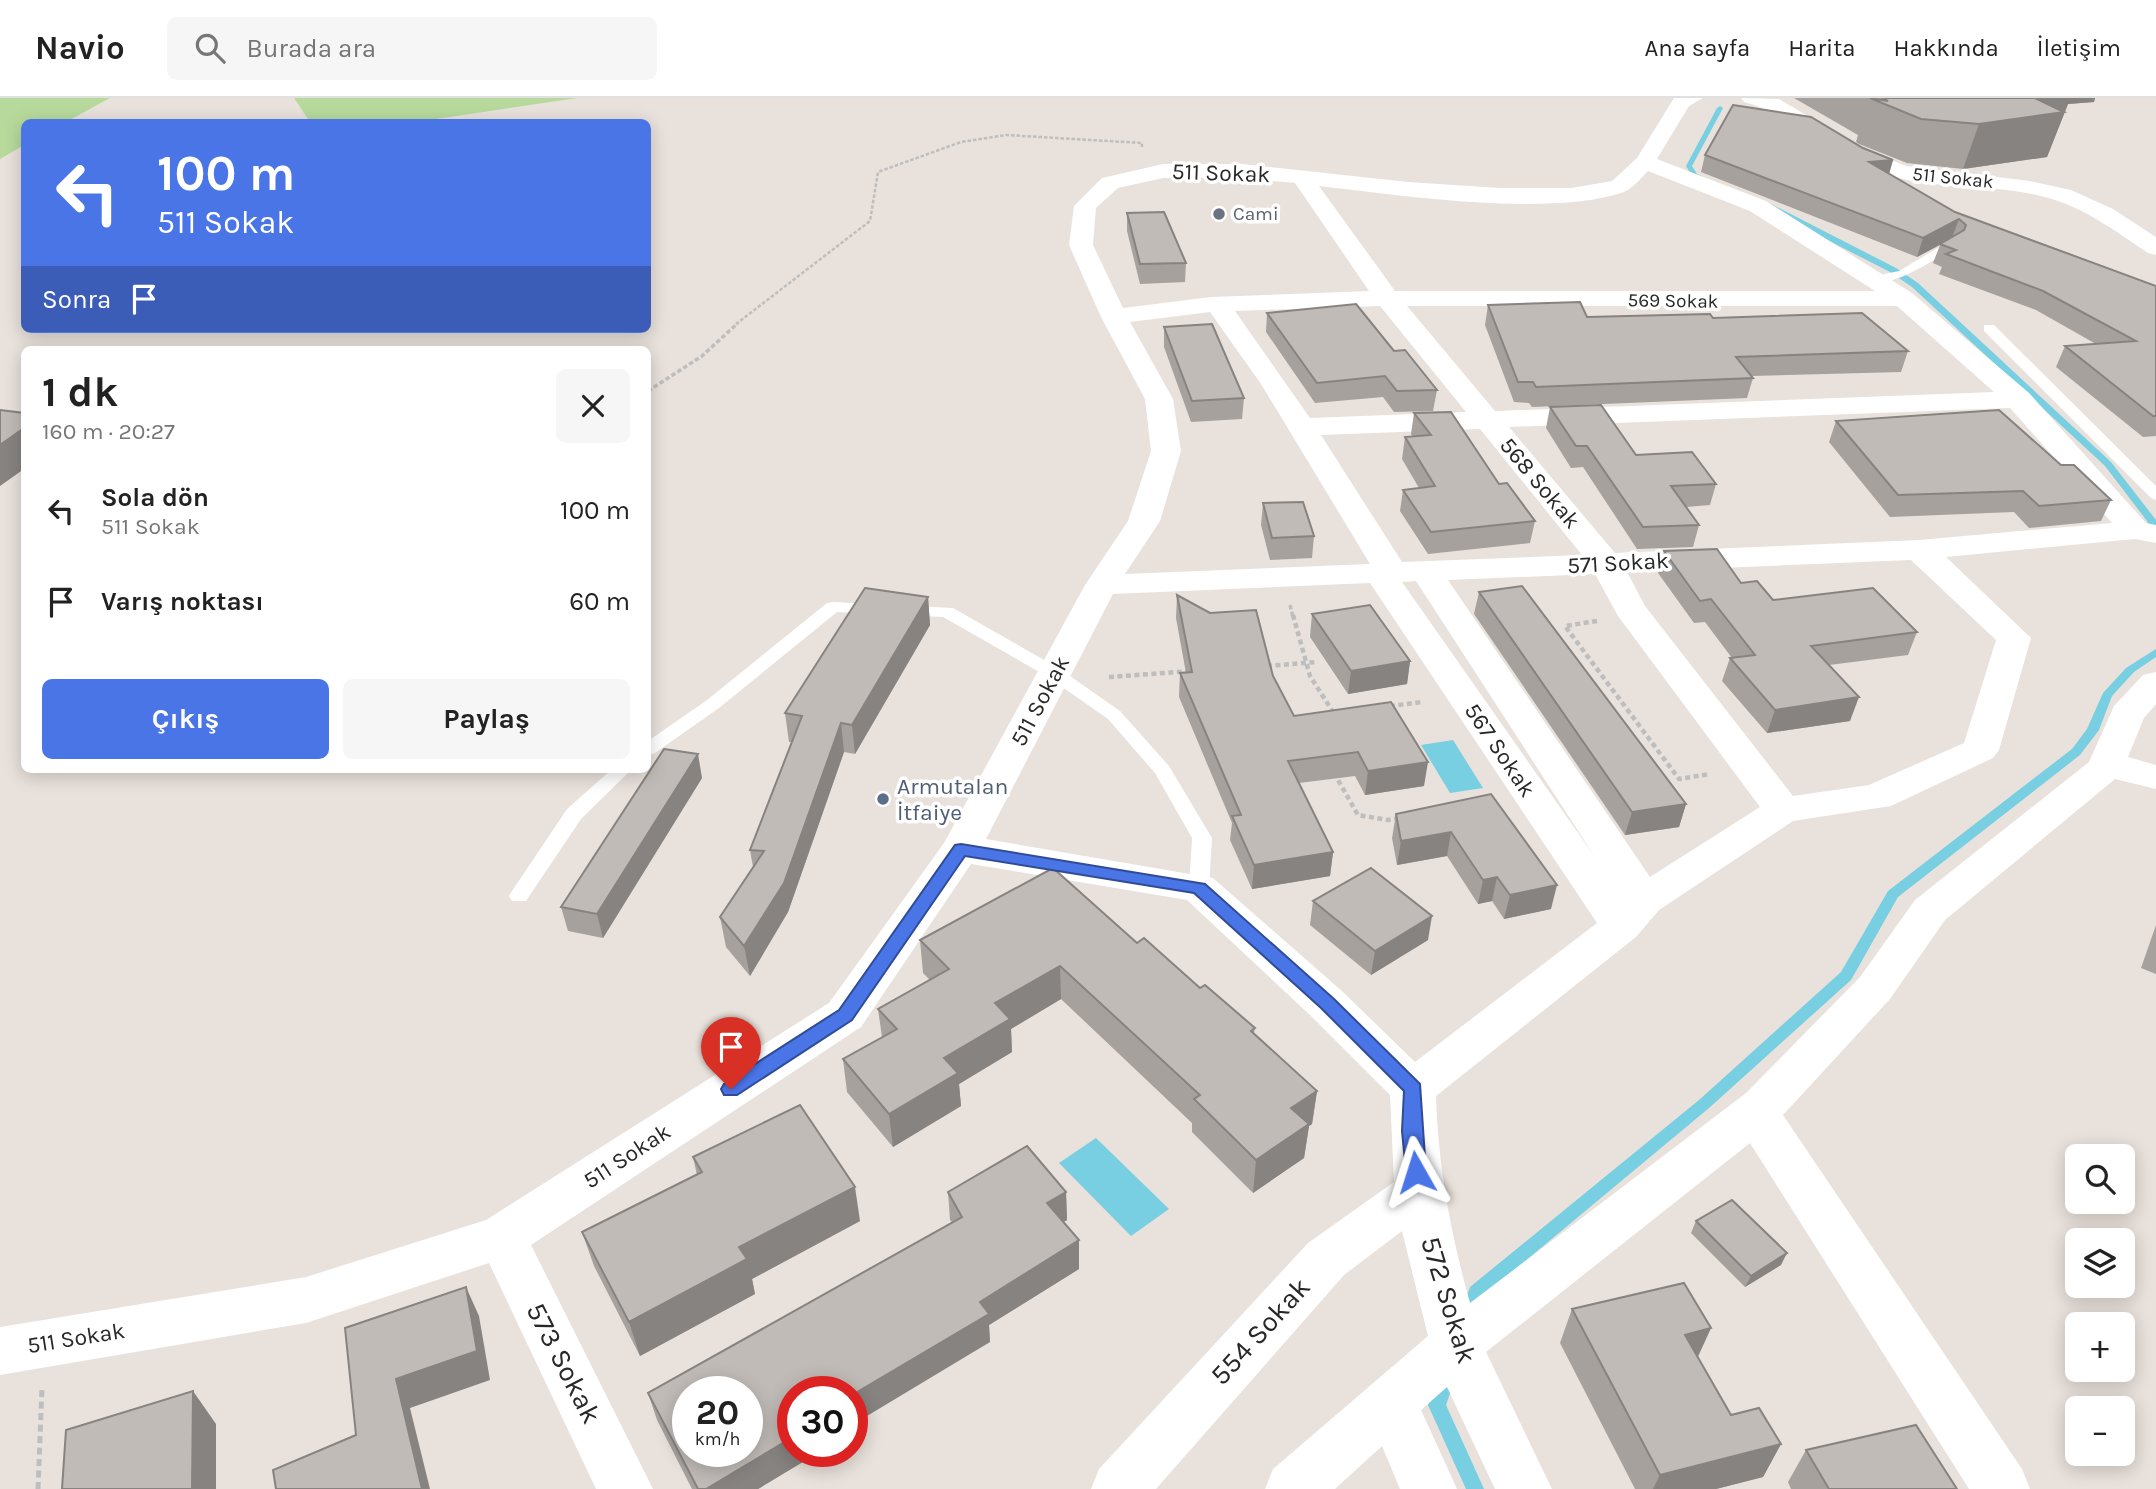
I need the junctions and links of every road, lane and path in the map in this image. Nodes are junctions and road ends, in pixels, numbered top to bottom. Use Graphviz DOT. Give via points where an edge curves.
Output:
graph roads {
  1 [pos="1693,98"];
  2 [pos="1756,99"];
  3 [pos="1646,162"];
  4 [pos="1145,175"];
  5 [pos="1302,178"];
  6 [pos="1951,244"];
  7 [pos="2156,248"];
  8 [pos="1892,281"];
  9 [pos="1387,298"];
  10 [pos="1218,305"];
  11 [pos="1114,317"];
  12 [pos="1989,328"];
  13 [pos="651,389"];
  14 [pos="2019,399"];
  15 [pos="1486,419"];
  16 [pos="1302,427"];
  17 [pos="2156,495"];
  18 [pos="2144,532"];
  19 [pos="1919,550"];
  20 [pos="1606,563"];
  21 [pos="1399,572"];
  22 [pos="1282,578"];
  23 [pos="1101,585"];
  24 [pos="1636,616"];
  25 [pos="1592,661"];
  26 [pos="1317,662"];
  27 [pos="1578,663"];
  28 [pos="1306,664"];
  29 [pos="1266,666"];
  30 [pos="1200,671"];
  31 [pos="1068,683"];
  32 [pos="2156,683"];
  33 [pos="1434,701"];
  34 [pos="1384,707"];
  35 [pos="1347,712"];
  36 [pos="1334,713"];
  37 [pos="1325,718"];
  38 [pos="1650,740"];
  39 [pos="1637,742"];
  40 [pos="651,747"];
  41 [pos="1751,768"];
  42 [pos="2105,768"];
  43 [pos="1332,771"];
  44 [pos="619,773"];
  45 [pos="2156,777"];
  46 [pos="1783,810"];
  47 [pos="1409,828"];
  48 [pos="961,849"];
  49 [pos="1199,888"];
  50 [pos="519,896"];
  51 [pos="1632,913"];
  52 [pos="1413,1089"];
  53 [pos="1757,1111"];
  54 [pos="1418,1192"];
  55 [pos="502,1237"];
  56 [pos="43,1344"];
  57 [pos="1457,1344"];
  58 [pos="0,1351"];
  59 [pos="1390,1403"];
  60 [pos="38,1489"];
  61 [pos="625,1489"];
  62 [pos="1119,1489"];
  63 [pos="1293,1489"];
  64 [pos="1429,1489"];
  65 [pos="1524,1489"];
  66 [pos="2002,1489"];
  1 -- 3 [label="street, 511 Sokak" via="1681,102"];
  2 -- 7 [label="street, 511 Sokak" via="1772,103 1897,171 2050,191 2089,205"];
  3 -- 5 [label="street, 511 Sokak" via="1619,186 1571,195 1435,191"];
  3 -- 8 [label="street" via="1758,206"];
  4 -- 5 [label="street, 511 Sokak" via="1242,171"];
  4 -- 11 [label="street, 511 Sokak" via="1110,183 1085,206 1081,245"];
  4 -- 13 [label="path" via="1142,143 1006,135 961,142 878,172 870,221 748,313 702,356"];
  5 -- 9 [label="street, 568 Sokak"];
  6 -- 8 [label="lane"];
  8 -- 9 [label="street, 569 Sokak" via="1754,302"];
  8 -- 14 [label="street"];
  9 -- 10 [label="street, 569 Sokak"];
  9 -- 15 [label="street, 568 Sokak"];
  10 -- 11 [label="street, 569 Sokak"];
  10 -- 16 [label="street, 567 Sokak"];
  11 -- 23 [label="street, 511 Sokak" via="1159,399 1166,451 1144,521"];
  12 -- 17 [label="lane"];
  14 -- 15 [label="street"];
  14 -- 18 [label="street"];
  15 -- 16 [label="street"];
  15 -- 20 [label="street, 568 Sokak"];
  16 -- 21 [label="street, 567 Sokak"];
  18 -- 19 [label="street, 571 Sokak"];
  19 -- 20 [label="street, 571 Sokak"];
  19 -- 46 [label="street" via="2014,638 1980,750 1877,797"];
  20 -- 21 [label="street, 571 Sokak"];
  20 -- 24 [label="street, 568 Sokak"];
  21 -- 22 [label="street, 571 Sokak"];
  21 -- 51 [label="street, 567 Sokak"];
  22 -- 23 [label="street, 571 Sokak"];
  22 -- 28 [label="path"];
  23 -- 31 [label="street, 511 Sokak"];
  24 -- 25 [label="path" via="1565,626"];
  24 -- 41 [label="street, 568 Sokak"];
  25 -- 27 [label="path"];
  25 -- 38 [label="path"];
  26 -- 28 [label="path"];
  28 -- 29 [label="path"];
  28 -- 36 [label="path" via="1320,699"];
  30 -- 31 [label="path"];
  31 -- 40 [label="lane" via="947,612 833,607 713,704"];
  31 -- 48 [label="street, 511 Sokak"];
  31 -- 49 [label="lane" via="1114,715 1162,770 1202,838"];
  32 -- 42 [label="street" via="2127,714"];
  33 -- 34 [label="path"];
  35 -- 36 [label="path"];
  36 -- 37 [label="path"];
  38 -- 39 [label="path"];
  38 -- 41 [label="path" via="1679,779"];
  41 -- 46 [label="street, 568 Sokak"];
  42 -- 45 [label="street"];
  42 -- 53 [label="street" via="1930,910 1875,988"];
  43 -- 47 [label="path" via="1358,815 1401,818"];
  44 -- 50 [label="lane" via="574,814"];
  46 -- 51 [label="street"];
  48 -- 49 [label="street"];
  48 -- 55 [label="street, 511 Sokak" via="845,1015"];
  49 -- 52 [label="street"];
  51 -- 52 [label="street"];
  52 -- 54 [label="street, 572 Sokak"];
  53 -- 57 [label="street"];
  53 -- 66 [label="street" via="1776,1147"];
  54 -- 57 [label="street, 572 Sokak"];
  54 -- 62 [label="street, 554 Sokak" via="1326,1259"];
  55 -- 56 [label="street, 511 Sokak" via="306,1300"];
  55 -- 61 [label="street, 573 Sokak"];
  56 -- 58 [label="street, 511 Sokak"];
  56 -- 60 [label="path"];
  57 -- 59 [label="street"];
  57 -- 65 [label="street, 572 Sokak"];
  59 -- 63 [label="street"];
  59 -- 64 [label="street"];
}
